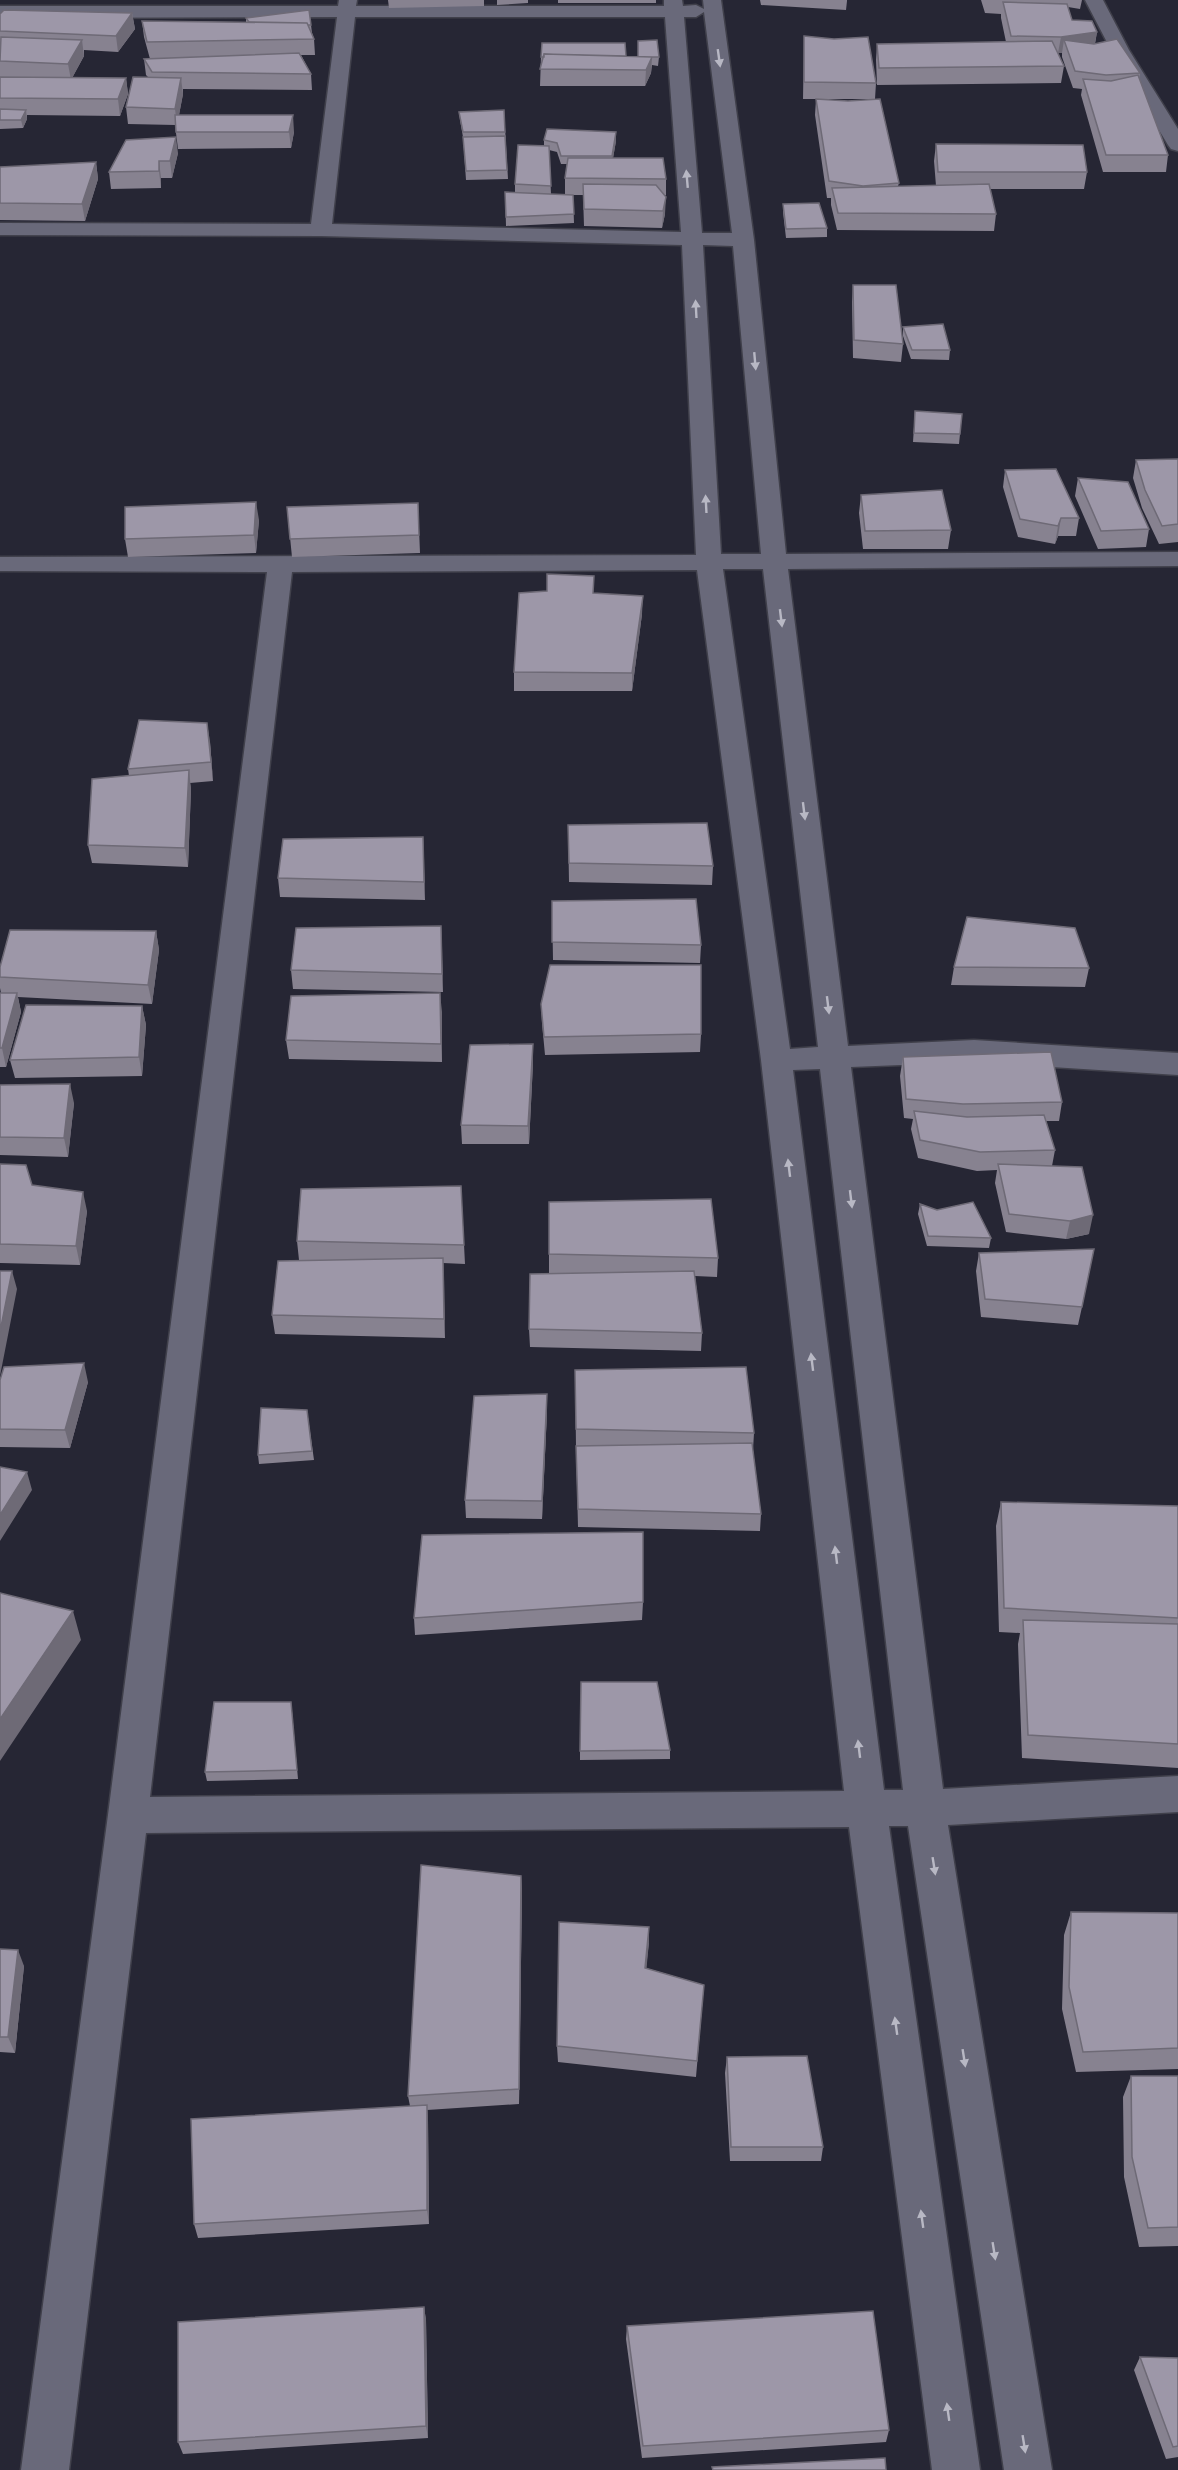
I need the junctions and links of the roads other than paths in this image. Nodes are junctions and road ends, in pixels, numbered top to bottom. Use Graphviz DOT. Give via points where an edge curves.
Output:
graph roads {
  1 [pos="1094,0"];
  2 [pos="673,5"];
  3 [pos="712,5"];
  4 [pos="348,6"];
  5 [pos="0,12"];
  6 [pos="1177,141"];
  7 [pos="0,230"];
  8 [pos="321,230"];
  9 [pos="692,238"];
  10 [pos="743,240"];
  11 [pos="1178,559"];
  12 [pos="774,560"];
  13 [pos="709,562"];
  14 [pos="0,564"];
  15 [pos="280,566"];
  16 [pos="834,1057"];
  17 [pos="776,1060"];
  18 [pos="1178,1064"];
  19 [pos="1178,1794"];
  20 [pos="866,1807"];
  21 [pos="925,1808"];
  22 [pos="129,1815"];
  23 [pos="45,2470"];
  24 [pos="956,2470"];
  25 [pos="1028,2470"];
  1 -- 6 [label="street" via="1120,51"];
  2 -- 3 [label="street"];
  2 -- 4 [label="street"];
  9 -- 2 [label="street, one-way"];
  3 -- 10 [label="street, one-way"];
  4 -- 5 [label="street"];
  4 -- 8 [label="street"];
  7 -- 8 [label="street"];
  8 -- 9 [label="street"];
  9 -- 10 [label="street"];
  13 -- 9 [label="street, one-way"];
  10 -- 12 [label="street, one-way"];
  11 -- 12 [label="street"];
  12 -- 13 [label="street"];
  12 -- 16 [label="street, one-way"];
  13 -- 15 [label="street"];
  13 -- 17 [label="street"];
  14 -- 15 [label="street"];
  15 -- 22 [label="street"];
  16 -- 17 [label="street"];
  16 -- 18 [label="street" via="974,1051"];
  16 -- 21 [label="street, one-way"];
  20 -- 17 [label="street, one-way"];
  19 -- 21 [label="street"];
  20 -- 21 [label="street"];
  20 -- 22 [label="street"];
  24 -- 20 [label="street, one-way"];
  21 -- 25 [label="street, one-way"];
  22 -- 23 [label="street"];
}
